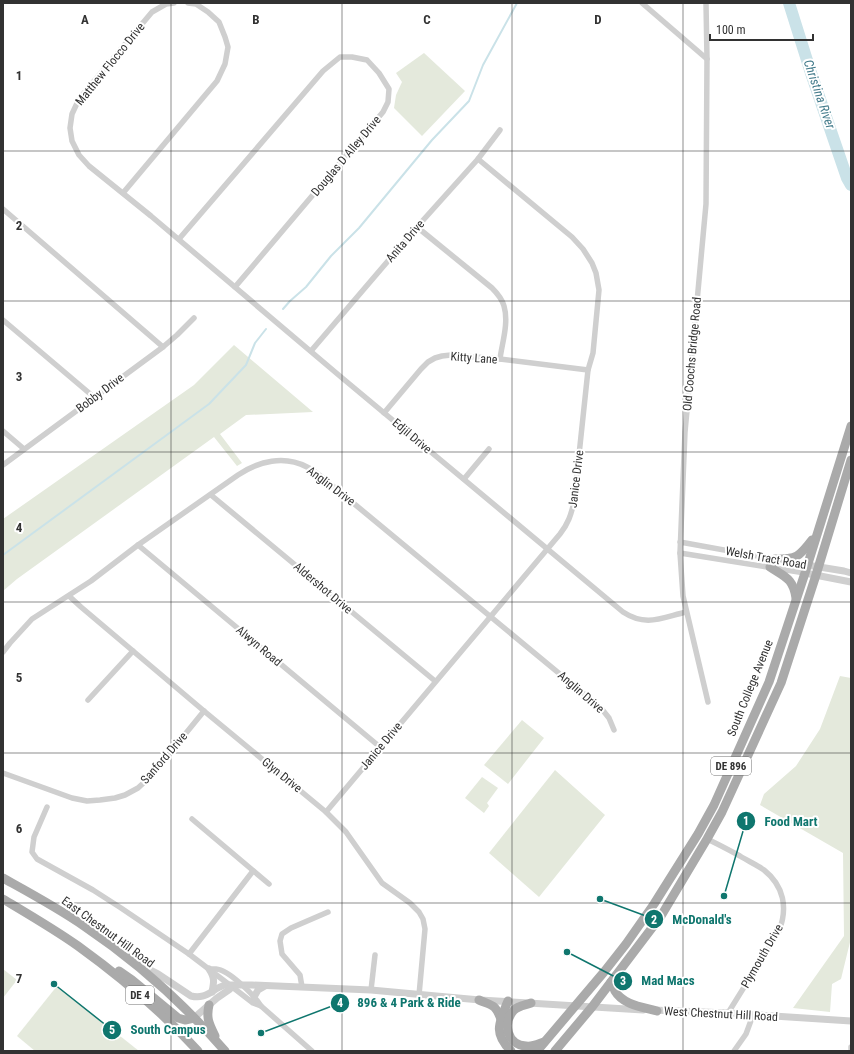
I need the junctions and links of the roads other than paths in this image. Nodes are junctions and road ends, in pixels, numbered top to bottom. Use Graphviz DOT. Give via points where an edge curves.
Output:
graph roads {
  1 [pos="174,3"];
  2 [pos="188,3"];
  3 [pos="642,3"];
  4 [pos="706,3"];
  5 [pos="707,59"];
  6 [pos="500,130"];
  7 [pos="478,159"];
  8 [pos="123,193"];
  9 [pos="3,209"];
  10 [pos="151,216"];
  11 [pos="417,227"];
  12 [pos="179,239"];
  13 [pos="235,287"];
  14 [pos="194,318"];
  15 [pos="3,320"];
  16 [pos="163,347"];
  17 [pos="311,351"];
  18 [pos="500,359"];
  19 [pos="588,370"];
  20 [pos="95,398"];
  21 [pos="384,413"];
  22 [pos="851,426"];
  23 [pos="3,430"];
  24 [pos="24,449"];
  25 [pos="489,449"];
  26 [pos="851,460"];
  27 [pos="3,465"];
  28 [pos="464,480"];
  29 [pos="211,495"];
  30 [pos="817,534"];
  31 [pos="680,542"];
  32 [pos="138,545"];
  33 [pos="547,548"];
  34 [pos="680,553"];
  35 [pos="772,563"];
  36 [pos="806,569"];
  37 [pos="817,571"];
  38 [pos="851,573"];
  39 [pos="851,582"];
  40 [pos="69,596"];
  41 [pos="796,600"];
  42 [pos="686,612"];
  43 [pos="490,616"];
  44 [pos="132,651"];
  45 [pos="3,652"];
  46 [pos="435,682"];
  47 [pos="88,700"];
  48 [pos="708,702"];
  49 [pos="204,711"];
  50 [pos="614,730"];
  51 [pos="380,747"];
  52 [pos="3,773"];
  53 [pos="47,807"];
  54 [pos="326,812"];
  55 [pos="192,820"];
  56 [pos="707,839"];
  57 [pos="253,871"];
  58 [pos="3,878"];
  59 [pos="270,884"];
  60 [pos="3,898"];
  61 [pos="328,912"];
  62 [pos="77,945"];
  63 [pos="189,954"];
  64 [pos="375,954"];
  65 [pos="127,958"];
  66 [pos="209,969"];
  67 [pos="611,982"];
  68 [pos="242,985"];
  69 [pos="231,986"];
  70 [pos="265,986"];
  71 [pos="302,987"];
  72 [pos="371,990"];
  73 [pos="212,992"];
  74 [pos="419,995"];
  75 [pos="254,997"];
  76 [pos="479,1000"];
  77 [pos="508,1002"];
  78 [pos="531,1003"];
  79 [pos="209,1005"];
  80 [pos="261,1006"];
  81 [pos="575,1006"];
  82 [pos="592,1007"];
  83 [pos="657,1011"];
  84 [pos="728,1013"];
  85 [pos="753,1015"];
  86 [pos="194,1018"];
  87 [pos="501,1019"];
  88 [pos="851,1021"];
  89 [pos="546,1041"];
  90 [pos="851,1047"];
  91 [pos="223,1048"];
  92 [pos="198,1051"];
  93 [pos="312,1051"];
  94 [pos="511,1051"];
  95 [pos="537,1051"];
  96 [pos="555,1051"];
  97 [pos="734,1051"];
  98 [pos="851,1051"];
  1 -- 8 [label="street, Matthew Flocco Drive" via="166,4 152,12 79,99 72,114 72,140 79,155"];
  2 -- 8 [label="street" via="196,4 219,22 228,48 225,64 216,81"];
  3 -- 5 [label="street"];
  4 -- 5 [label="street, Old Coochs Bridge Road"];
  5 -- 31 [label="street, Old Coochs Bridge Road" via="706,204 685,432"];
  6 -- 7 [label="street, Anita Drive"];
  7 -- 11 [label="street, Anita Drive"];
  7 -- 19 [label="street, Janice Drive" via="572,237 592,263 599,290 593,353"];
  8 -- 10 [label="street, Matthew Flocco Drive"];
  9 -- 16 [label="street"];
  10 -- 12 [label="street, Edjil Drive"];
  11 -- 17 [label="street, Anita Drive"];
  11 -- 18 [label="street" via="499,296 506,314"];
  12 -- 13 [label="street, Edjil Drive"];
  12 -- 13 [label="street, Douglas D Alley Drive" via="322,71 340,57 367,60 379,73 388,89 388,102 383,112"];
  13 -- 17 [label="street, Edjil Drive"];
  14 -- 16 [label="street, Bobby Drive"];
  15 -- 20 [label="street"];
  16 -- 20 [label="street, Bobby Drive"];
  17 -- 21 [label="street, Edjil Drive"];
  18 -- 19 [label="street, Kitty Lane"];
  18 -- 21 [label="street, Kitty Lane" via="451,355 435,358 421,369"];
  19 -- 33 [label="street, Janice Drive" via="574,502 565,527"];
  20 -- 24 [label="street, Bobby Drive"];
  21 -- 28 [label="street, Edjil Drive"];
  22 -- 30 [label="main road, South College Avenue / DE 896"];
  23 -- 24 [label="street"];
  24 -- 27 [label="street, Bobby Drive"];
  25 -- 28 [label="street"];
  26 -- 37 [label="main road, South College Avenue / DE 896"];
  28 -- 33 [label="street, Edjil Drive"];
  29 -- 32 [label="street, Anglin Drive"];
  29 -- 43 [label="street, Anglin Drive" via="248,468 264,462 280,460 307,467"];
  29 -- 46 [label="street, Aldershot Drive"];
  30 -- 35 [label="main road" via="797,557"];
  30 -- 36 [label="main road, South College Avenue / DE 896"];
  31 -- 34 [label="street, Old Coochs Bridge Road"];
  31 -- 35 [label="street, Welsh Tract Road"];
  32 -- 40 [label="street, Anglin Drive"];
  32 -- 51 [label="street, Alwyn Road"];
  33 -- 42 [label="street, Edjil Drive" via="623,612 634,618 649,621"];
  33 -- 43 [label="street, Janice Drive"];
  34 -- 35 [label="street, Welsh Tract Road"];
  34 -- 42 [label="street, Old Coochs Bridge Road"];
  35 -- 36 [label="street, Welsh Tract Road"];
  35 -- 36 [label="street, Welsh Tract Road"];
  35 -- 41 [label="main road" via="790,581"];
  36 -- 37 [label="street, Welsh Tract Road"];
  36 -- 41 [label="main road, South College Avenue / DE 896"];
  37 -- 38 [label="street, Welsh Tract Road"];
  37 -- 39 [label="street, Welsh Tract Road"];
  37 -- 56 [label="main road, South College Avenue / DE 896" via="781,683"];
  40 -- 44 [label="street, Glyn Drive"];
  40 -- 45 [label="street, Anglin Drive" via="32,619"];
  41 -- 81 [label="main road, South College Avenue / DE 896" via="769,682 714,805 654,904 608,967"];
  42 -- 48 [label="street, Old Coochs Bridge Road"];
  43 -- 46 [label="street, Janice Drive"];
  43 -- 50 [label="street, Anglin Drive" via="601,708"];
  44 -- 47 [label="street"];
  44 -- 49 [label="street, Glyn Drive"];
  46 -- 51 [label="street, Janice Drive"];
  49 -- 52 [label="street, Sanford Drive" via="151,776 138,788 125,795 87,801"];
  49 -- 54 [label="street, Glyn Drive"];
  51 -- 54 [label="street, Janice Drive"];
  53 -- 63 [label="street, East Chestnut Hill Road" via="34,837 32,852 37,859 93,890"];
  54 -- 74 [label="street, Glyn Drive" via="346,832 382,883 419,912 425,928"];
  55 -- 57 [label="street"];
  56 -- 67 [label="main road, South College Avenue / DE 896" via="661,916"];
  56 -- 84 [label="street, Plymouth Drive" via="763,869 770,875 783,898 784,907 779,931"];
  57 -- 59 [label="street"];
  57 -- 63 [label="street"];
  58 -- 65 [label="main road, East Chestnut Hill Road / DE 4" via="84,926"];
  60 -- 62 [label="main road, DE 4"];
  61 -- 71 [label="street" via="282,934 282,954 300,975"];
  62 -- 86 [label="main road" via="132,980 178,1018"];
  62 -- 92 [label="main road, DE 4" via="142,997"];
  63 -- 66 [label="street, East Chestnut Hill Road"];
  64 -- 72 [label="street"];
  65 -- 73 [label="street, West Chestnut Hill Road" via="158,974 191,996 204,996"];
  65 -- 86 [label="main road, East Chestnut Hill Road / DE 4"];
  66 -- 68 [label="street" via="221,971"];
  66 -- 69 [label="street, East Chestnut Hill Road"];
  66 -- 73 [label="street" via="214,981"];
  67 -- 82 [label="main road, South College Avenue / DE 896"];
  67 -- 83 [label="main road" via="622,999"];
  68 -- 69 [label="street, West Chestnut Hill Road"];
  68 -- 70 [label="street, West Chestnut Hill Road"];
  68 -- 75 [label="street"];
  69 -- 73 [label="street, West Chestnut Hill Road" via="225,985"];
  69 -- 79 [label="street"];
  69 -- 80 [label="street, East Chestnut Hill Road"];
  70 -- 71 [label="street, West Chestnut Hill Road"];
  70 -- 75 [label="street" via="258,990"];
  71 -- 72 [label="street, West Chestnut Hill Road"];
  72 -- 74 [label="street, West Chestnut Hill Road"];
  74 -- 76 [label="street, West Chestnut Hill Road"];
  75 -- 80 [label="street"];
  76 -- 77 [label="street, West Chestnut Hill Road"];
  76 -- 87 [label="main road" via="497,1009"];
  77 -- 78 [label="street, West Chestnut Hill Road"];
  77 -- 87 [label="main road"];
  78 -- 81 [label="street, West Chestnut Hill Road"];
  78 -- 89 [label="main road" via="515,1009 510,1016 507,1026 510,1038 526,1046"];
  79 -- 86 [label="street"];
  79 -- 91 [label="main road" via="209,1025"];
  80 -- 93 [label="street"];
  81 -- 82 [label="street, West Chestnut Hill Road"];
  81 -- 89 [label="main road, South College Avenue / DE 896"];
  82 -- 83 [label="street, West Chestnut Hill Road"];
  82 -- 96 [label="main road, South College Avenue / DE 896"];
  83 -- 84 [label="street, West Chestnut Hill Road"];
  84 -- 85 [label="street, West Chestnut Hill Road"];
  85 -- 88 [label="street, West Chestnut Hill Road"];
  85 -- 97 [label="street" via="746,1034"];
  86 -- 91 [label="main road, East Chestnut Hill Road / DE 4"];
  87 -- 94 [label="main road" via="499,1029 502,1039"];
  89 -- 95 [label="main road, South College Avenue / DE 896"];
  90 -- 98 [label="street"];
}
